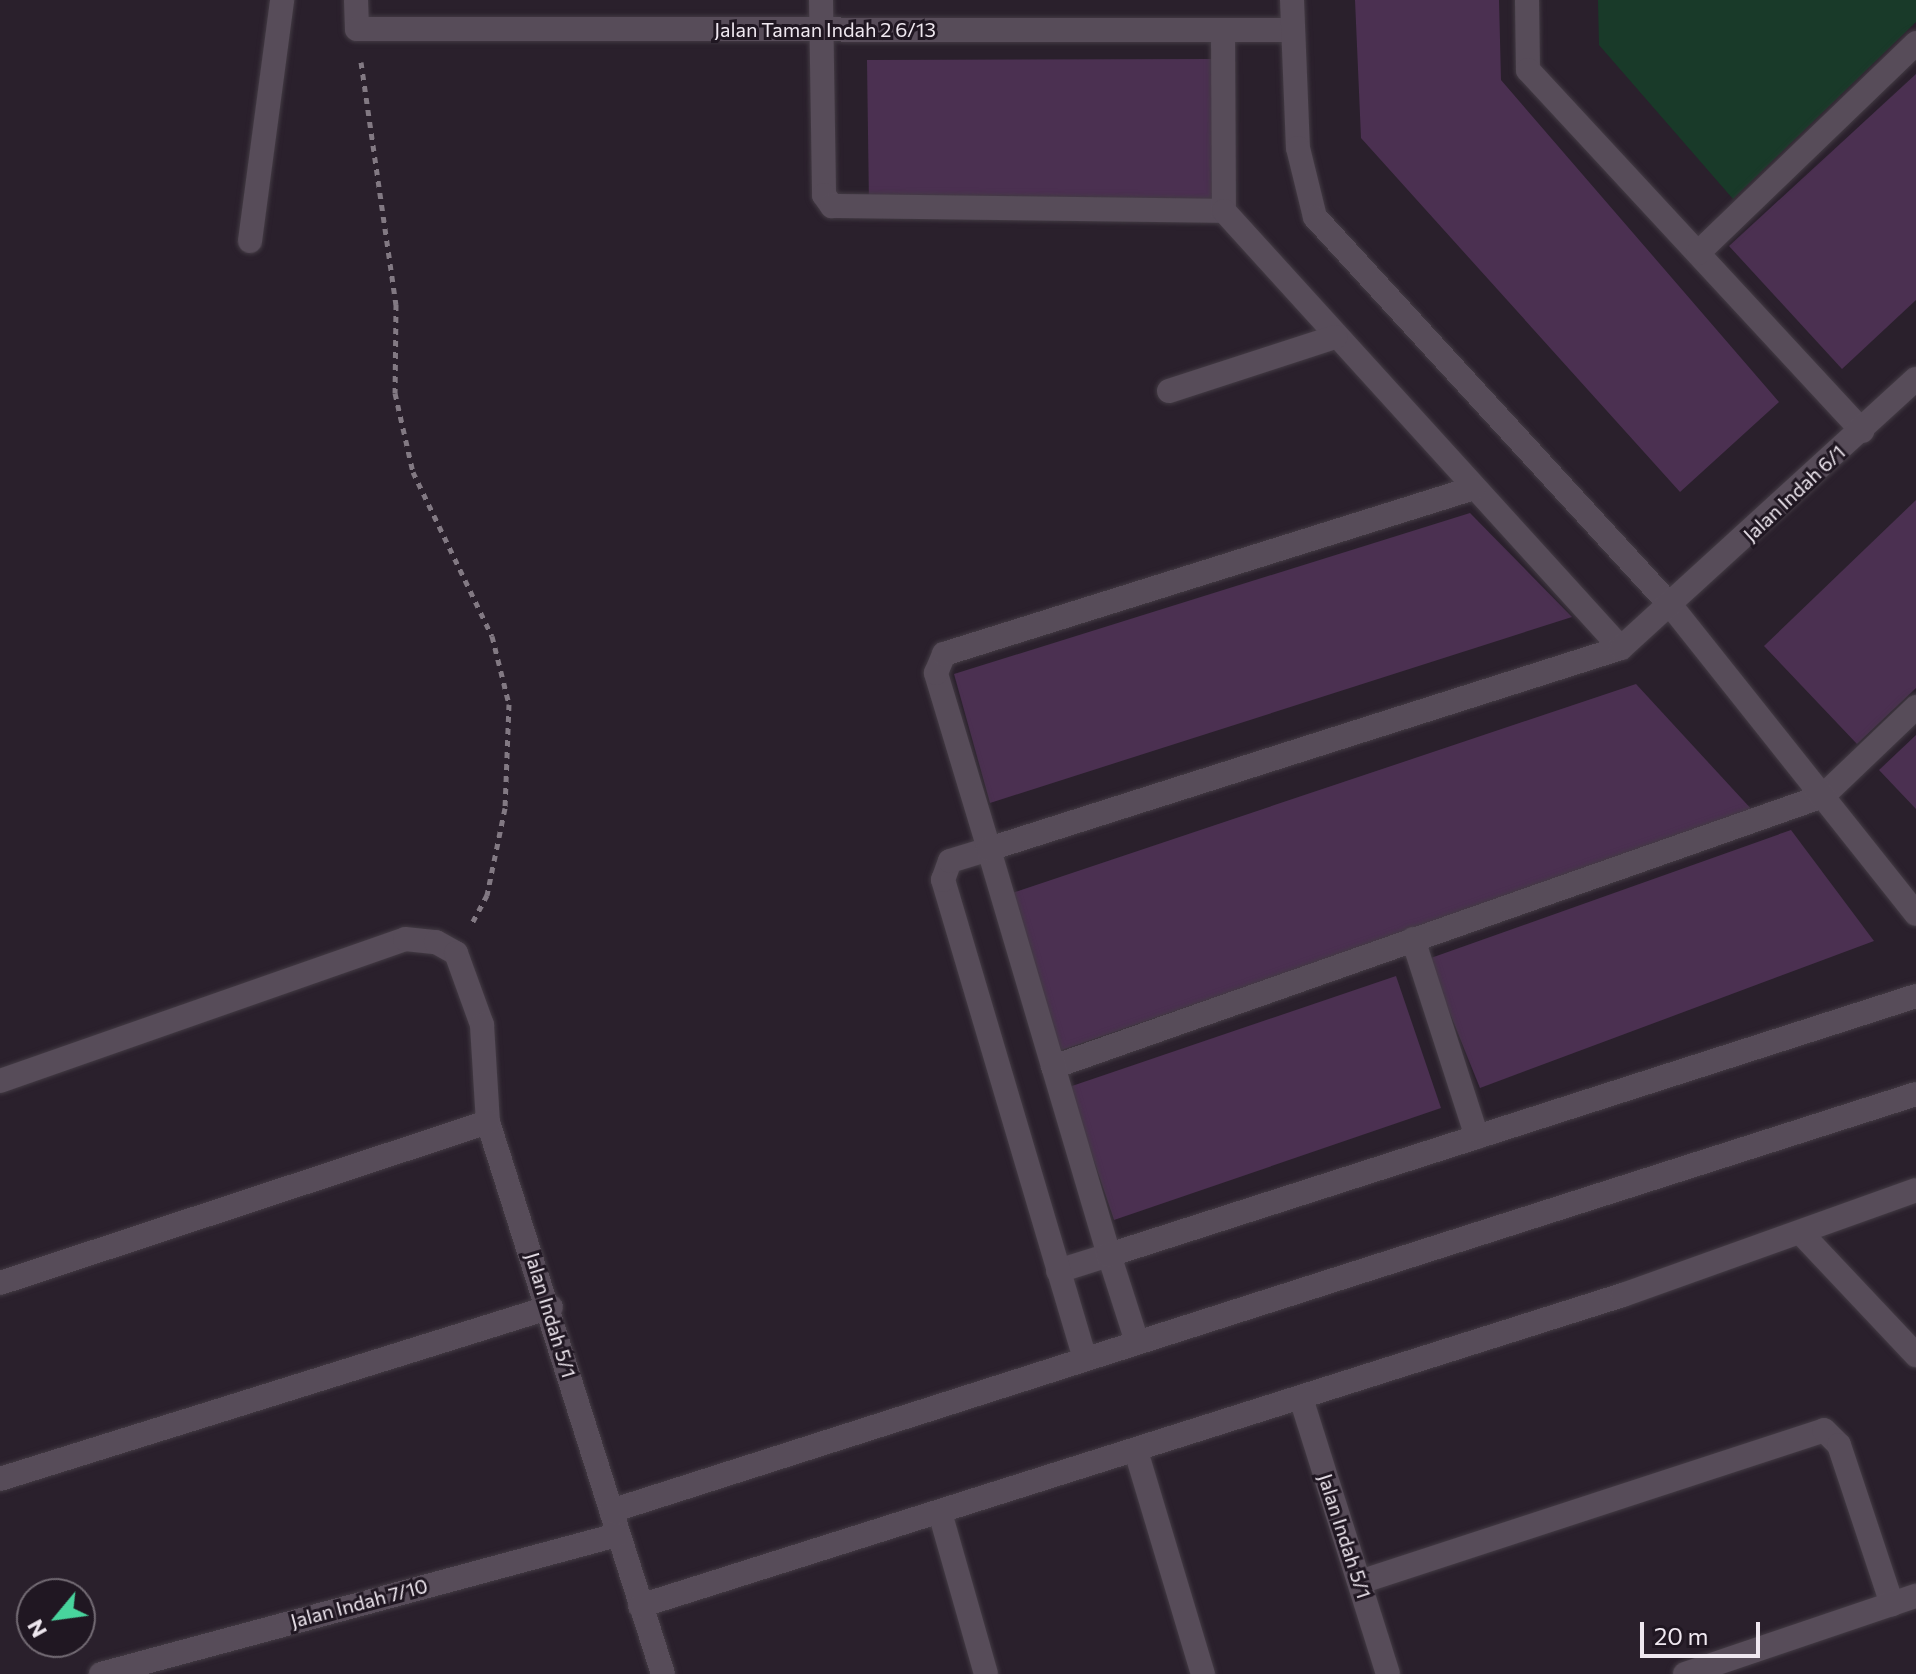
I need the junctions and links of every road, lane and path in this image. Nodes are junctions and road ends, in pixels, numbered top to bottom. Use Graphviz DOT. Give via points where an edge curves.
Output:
graph roads {
  1 [pos="282,0"];
  2 [pos="356,0"];
  3 [pos="821,0"];
  4 [pos="1292,0"];
  5 [pos="1527,0"];
  6 [pos="357,29"];
  7 [pos="821,29"];
  8 [pos="1223,30"];
  9 [pos="1293,30"];
  10 [pos="1916,43"];
  11 [pos="1224,211"];
  12 [pos="250,241"];
  13 [pos="1698,253"];
  14 [pos="1335,337"];
  15 [pos="1916,379"];
  16 [pos="1169,391"];
  17 [pos="1862,431"];
  18 [pos="1474,488"];
  19 [pos="1672,607"];
  20 [pos="1621,648"];
  21 [pos="1916,707"];
  22 [pos="1823,796"];
  23 [pos="989,849"];
  24 [pos="1916,914"];
  25 [pos="1413,939"];
  26 [pos="456,953"];
  27 [pos="1916,996"];
  28 [pos="1053,1067"];
  29 [pos="0,1081"];
  30 [pos="1916,1094"];
  31 [pos="488,1122"];
  32 [pos="1477,1137"];
  33 [pos="1916,1190"];
  34 [pos="1801,1233"];
  35 [pos="1109,1255"];
  36 [pos="1058,1271"];
  37 [pos="0,1283"];
  38 [pos="551,1307"];
  39 [pos="1137,1342"];
  40 [pos="1916,1355"];
  41 [pos="1085,1359"];
  42 [pos="1301,1398"];
  43 [pos="1136,1451"];
  44 [pos="0,1479"];
  45 [pos="611,1511"];
  46 [pos="941,1516"];
  47 [pos="617,1535"];
  48 [pos="1360,1582"];
  49 [pos="1916,1596"];
  50 [pos="1892,1604"];
  51 [pos="640,1606"];
  52 [pos="101,1674"];
  53 [pos="663,1674"];
  54 [pos="986,1674"];
  55 [pos="1203,1674"];
  56 [pos="1388,1674"];
  57 [pos="1685,1674"];
  1 -- 12 [label="street"];
  2 -- 6 [label="street"];
  3 -- 7 [label="street"];
  4 -- 9 [label="street"];
  5 -- 13 [label="street" via="1528,70"];
  6 -- 7 [label="street, Jalan Taman Indah 2 6/13"];
  6 -- 26 [label="path" via="396,304 395,393 413,472 492,636 509,704 505,808 487,895"];
  7 -- 8 [label="street, Jalan Taman Indah 2 6/13"];
  7 -- 11 [label="street" via="824,195 840,210"];
  8 -- 9 [label="street, Jalan Taman Indah 2 6/13"];
  8 -- 11 [label="street"];
  9 -- 19 [label="street" via="1298,148 1315,217"];
  10 -- 13 [label="street"];
  11 -- 14 [label="street"];
  13 -- 17 [label="street"];
  14 -- 16 [label="street"];
  14 -- 18 [label="street"];
  15 -- 17 [label="street, Jalan Indah 6/1"];
  17 -- 19 [label="street, Jalan Indah 6/1"];
  18 -- 20 [label="street"];
  18 -- 23 [label="street" via="944,654 936,673"];
  19 -- 20 [label="street, Jalan Indah 6/1"];
  19 -- 22 [label="street"];
  20 -- 23 [label="street"];
  21 -- 22 [label="street"];
  22 -- 24 [label="street"];
  22 -- 25 [label="street"];
  23 -- 28 [label="street"];
  23 -- 36 [label="street" via="950,861 943,880"];
  25 -- 28 [label="street"];
  25 -- 32 [label="street"];
  26 -- 29 [label="street" via="436,942 405,939"];
  26 -- 31 [label="street, Jalan Indah 5/1" via="482,1025"];
  27 -- 32 [label="street"];
  28 -- 35 [label="street"];
  30 -- 39 [label="street"];
  31 -- 37 [label="street"];
  31 -- 38 [label="street, Jalan Indah 5/1"];
  32 -- 35 [label="street"];
  33 -- 34 [label="street"];
  34 -- 40 [label="street"];
  34 -- 42 [label="street"];
  35 -- 36 [label="street"];
  35 -- 39 [label="street"];
  36 -- 41 [label="street"];
  38 -- 44 [label="street"];
  38 -- 45 [label="street, Jalan Indah 5/1"];
  39 -- 41 [label="street"];
  41 -- 45 [label="street"];
  42 -- 43 [label="street"];
  42 -- 48 [label="street, Jalan Indah 5/1"];
  43 -- 46 [label="street"];
  43 -- 55 [label="street"];
  45 -- 47 [label="street, Jalan Indah 5/1"];
  46 -- 51 [label="street"];
  46 -- 54 [label="street"];
  47 -- 51 [label="street, Jalan Indah 5/1"];
  47 -- 52 [label="street, Jalan Indah 7/10"];
  48 -- 50 [label="street" via="1824,1430 1839,1445"];
  48 -- 56 [label="street, Jalan Indah 5/1"];
  49 -- 50 [label="street"];
  50 -- 57 [label="street"];
  51 -- 53 [label="street, Jalan Indah 5/1"];
}
